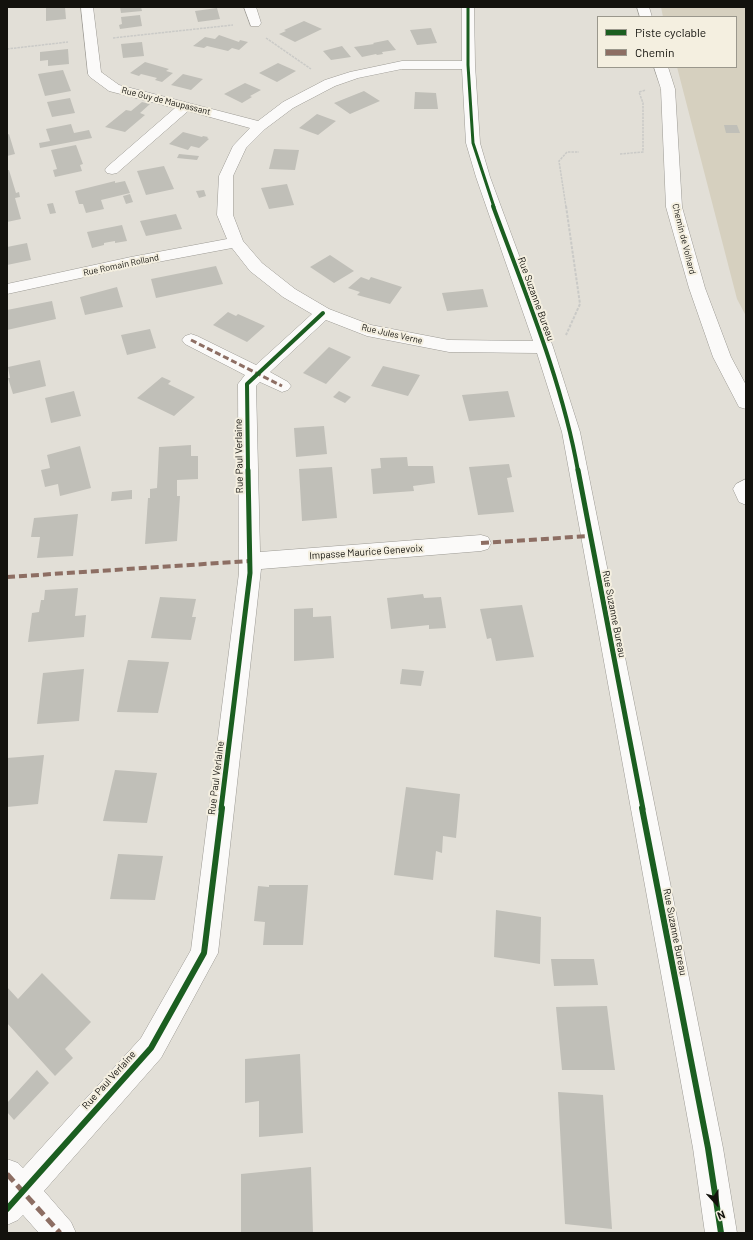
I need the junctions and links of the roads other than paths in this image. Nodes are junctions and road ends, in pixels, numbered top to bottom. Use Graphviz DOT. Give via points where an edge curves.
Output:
graph roads {
  1 [pos="87,7"];
  2 [pos="250,7"];
  3 [pos="468,7"];
  4 [pos="255,23"];
  5 [pos="468,65"];
  6 [pos="661,68"];
  7 [pos="186,106"];
  8 [pos="260,126"];
  9 [pos="112,170"];
  10 [pos="236,242"];
  11 [pos="7,289"];
  12 [pos="323,314"];
  13 [pos="191,340"];
  14 [pos="544,347"];
  15 [pos="258,374"];
  16 [pos="282,386"];
  17 [pos="746,402"];
  18 [pos="746,486"];
  19 [pos="746,497"];
  20 [pos="481,544"];
  21 [pos="250,561"];
  22 [pos="12,1192"];
  23 [pos="60,1233"];
  24 [pos="721,1233"];
  1 -- 7 [label="street, Rue Guy de Maupassant" via="95,74 114,88"];
  2 -- 4 [label="street"];
  3 -- 5 [label="street, Rue Suzanne Bureau"];
  5 -- 8 [label="street, Rue Jules Verne" via="402,65 354,75 330,83 288,105"];
  5 -- 14 [label="street, Rue Suzanne Bureau" via="473,143"];
  6 -- 17 [label="street, Chemin de Volhard" via="668,89 674,207 699,295 722,357"];
  7 -- 8 [label="street, Rue Guy de Maupassant"];
  7 -- 9 [label="street"];
  8 -- 10 [label="street, Rue Jules Verne" via="240,146 226,176 225,215"];
  10 -- 11 [label="street, Rue Romain Rolland"];
  10 -- 12 [label="street, Rue Jules Verne" via="256,267 289,293"];
  12 -- 14 [label="street, Rue Jules Verne" via="367,330 449,346"];
  12 -- 15 [label="street, Rue Paul Verlaine"];
  13 -- 15 [label="street"];
  14 -- 24 [label="street, Rue Suzanne Bureau" via="572,432 708,1148"];
  15 -- 16 [label="street"];
  15 -- 21 [label="street, Rue Paul Verlaine" via="247,384"];
  18 -- 19 [label="street" via="743,489"];
  20 -- 21 [label="street, Impasse Maurice Genevoix"];
  21 -- 22 [label="street, Rue Paul Verlaine" via="204,953 150,1048"];
  22 -- 23 [label="street"];
}
